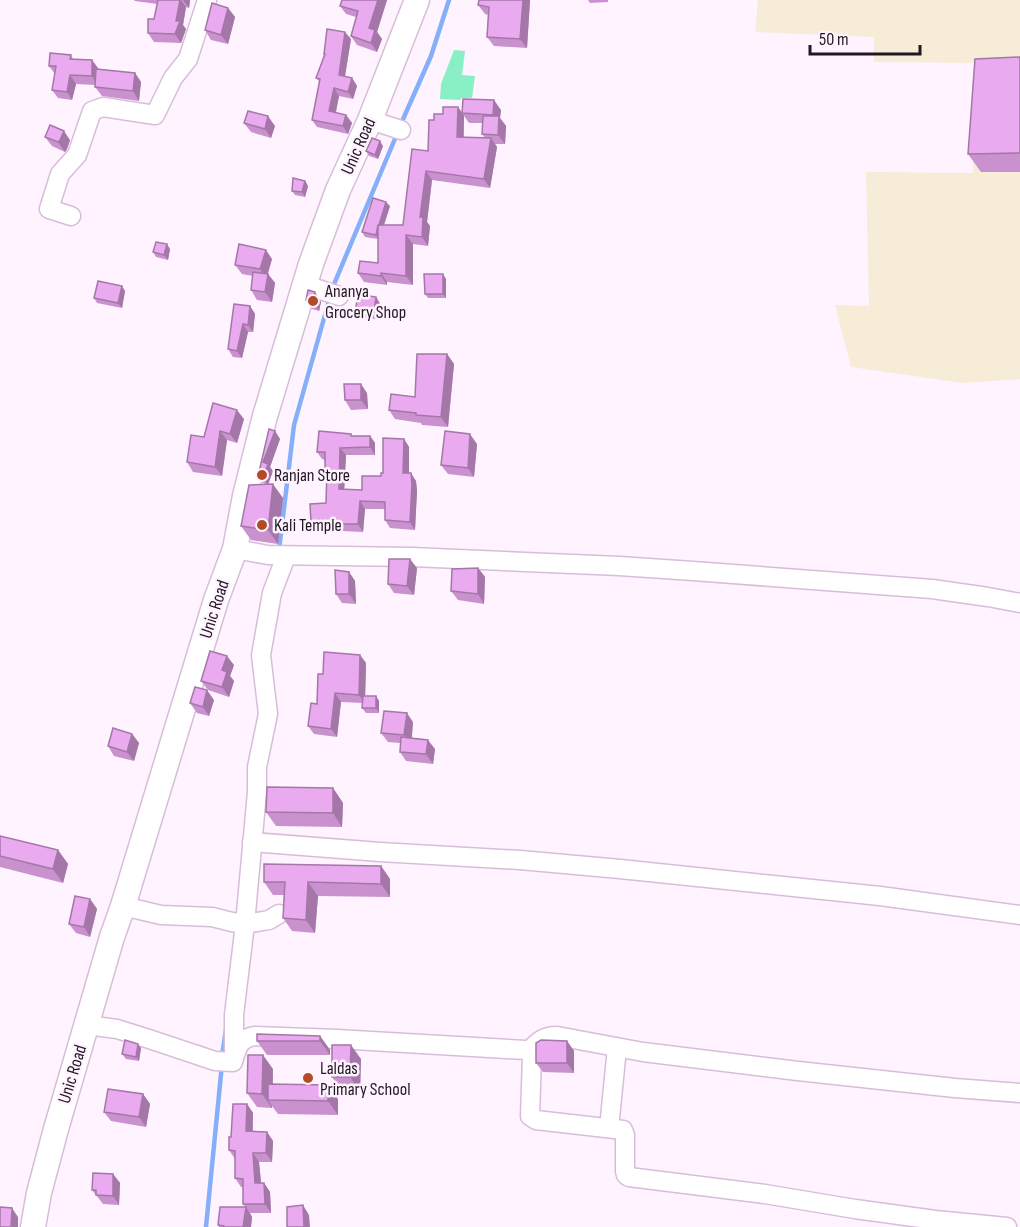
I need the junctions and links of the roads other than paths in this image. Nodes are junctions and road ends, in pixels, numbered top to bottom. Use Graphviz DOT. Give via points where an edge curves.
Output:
graph roads {
  1 [pos="207,0"];
  2 [pos="417,0"];
  3 [pos="370,120"];
  4 [pos="397,129"];
  5 [pos="71,216"];
  6 [pos="314,287"];
  7 [pos="339,296"];
  8 [pos="235,549"];
  9 [pos="277,556"];
  10 [pos="1020,603"];
  11 [pos="252,842"];
  12 [pos="123,906"];
  13 [pos="279,914"];
  14 [pos="1020,915"];
  15 [pos="239,923"];
  16 [pos="87,1025"];
  17 [pos="617,1048"];
  18 [pos="529,1051"];
  19 [pos="227,1060"];
  20 [pos="1020,1093"];
  21 [pos="609,1128"];
  22 [pos="33,1227"];
  23 [pos="1007,1227"];
  1 -- 5 [label="street" via="188,58 155,115 104,107 92,111 77,155 60,174 49,209"];
  2 -- 3 [label="main road, Unic Road"];
  3 -- 4 [label="street"];
  3 -- 6 [label="main road, Unic Road" via="338,190 311,264"];
  6 -- 7 [label="street"];
  6 -- 8 [label="main road, Unic Road" via="283,352 242,507"];
  8 -- 9 [label="street"];
  8 -- 12 [label="main road, Unic Road"];
  9 -- 10 [label="street" via="412,557 640,567 932,589"];
  9 -- 11 [label="street" via="261,655 268,714 257,767"];
  11 -- 14 [label="street" via="620,868"];
  11 -- 15 [label="street"];
  12 -- 15 [label="street" via="161,915 212,917"];
  12 -- 16 [label="main road, Unic Road"];
  13 -- 15 [label="street" via="269,920"];
  15 -- 19 [label="street" via="234,1015"];
  16 -- 19 [label="street" via="117,1029"];
  16 -- 22 [label="main road, Unic Road" via="56,1129"];
  17 -- 18 [label="street" via="548,1036"];
  17 -- 20 [label="street"];
  17 -- 21 [label="street"];
  18 -- 19 [label="street" via="255,1036 242,1040"];
  18 -- 21 [label="street" via="533,1119"];
  21 -- 23 [label="street" via="623,1130 625,1172 632,1178"];
}
